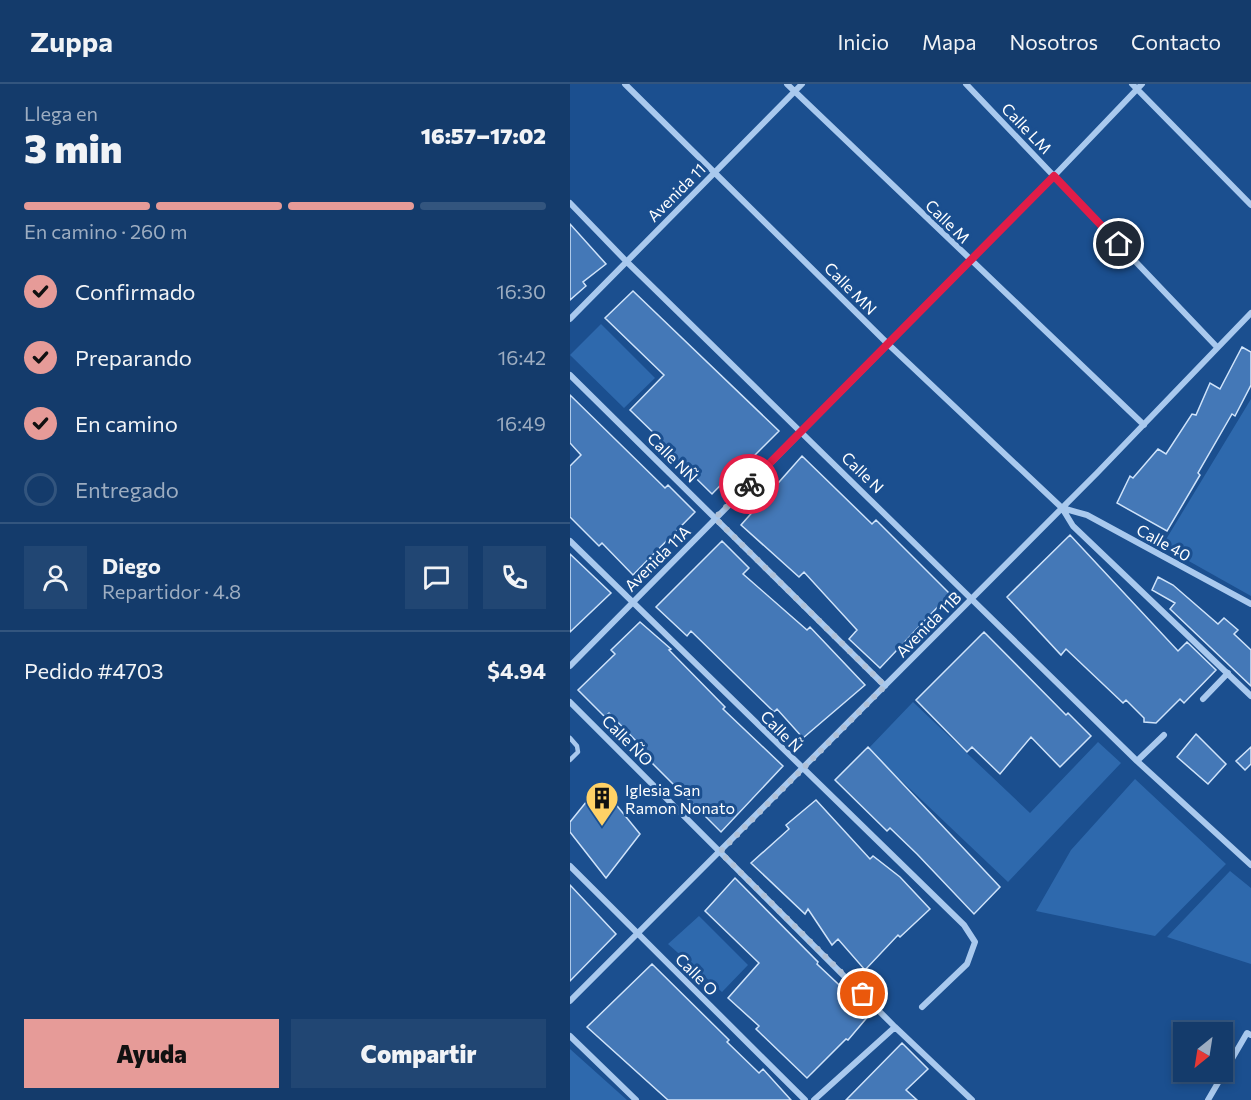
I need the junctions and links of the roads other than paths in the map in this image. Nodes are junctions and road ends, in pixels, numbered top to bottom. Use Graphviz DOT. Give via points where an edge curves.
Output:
graph roads {
  1 [pos="625,84"];
  2 [pos="787,84"];
  3 [pos="802,84"];
  4 [pos="966,84"];
  5 [pos="1137,86"];
  6 [pos="795,92"];
  7 [pos="716,172"];
  8 [pos="1054,176"];
  9 [pos="570,203"];
  10 [pos="1251,205"];
  11 [pos="969,260"];
  12 [pos="626,261"];
  13 [pos="1251,313"];
  14 [pos="570,319"];
  15 [pos="888,344"];
  16 [pos="1217,347"];
  17 [pos="570,375"];
  18 [pos="1144,425"];
  19 [pos="801,431"];
  20 [pos="1062,508"];
  21 [pos="715,518"];
  22 [pos="570,541"];
  23 [pos="973,597"];
  24 [pos="632,602"];
  25 [pos="1251,604"];
  26 [pos="570,666"];
  27 [pos="1228,673"];
  28 [pos="885,686"];
  29 [pos="1251,696"];
  30 [pos="1203,699"];
  31 [pos="570,702"];
  32 [pos="1164,735"];
  33 [pos="570,738"];
  34 [pos="570,760"];
  35 [pos="1137,761"];
  36 [pos="802,769"];
  37 [pos="720,852"];
  38 [pos="1251,865"];
  39 [pos="570,866"];
  40 [pos="637,934"];
  41 [pos="570,1001"];
  42 [pos="922,1007"];
  43 [pos="895,1027"];
  44 [pos="1250,1034"];
  45 [pos="570,1036"];
  46 [pos="636,1100"];
  47 [pos="806,1100"];
  48 [pos="814,1100"];
  49 [pos="972,1100"];
  50 [pos="1208,1100"];
  1 -- 7 [label="street, Calle MN"];
  2 -- 6 [label="street, Calle M"];
  3 -- 6 [label="street, Avenida 11"];
  4 -- 8 [label="street, Calle LM"];
  5 -- 8 [label="street, Avenida 11A"];
  5 -- 10 [label="street"];
  6 -- 7 [label="street, Avenida 11"];
  6 -- 11 [label="street, Calle M"];
  7 -- 12 [label="street, Avenida 11"];
  7 -- 15 [label="street, Calle MN"];
  8 -- 11 [label="street, Avenida 11A"];
  8 -- 16 [label="street, Calle LM"];
  9 -- 12 [label="street, Calle N"];
  11 -- 15 [label="street, Avenida 11A"];
  11 -- 18 [label="street, Calle M"];
  12 -- 14 [label="street, Avenida 11"];
  12 -- 19 [label="street, Calle N"];
  13 -- 16 [label="street, Avenida 11B"];
  15 -- 19 [label="street, Avenida 11A"];
  15 -- 20 [label="street, Calle MN"];
  16 -- 18 [label="street, Avenida 11B"];
  17 -- 21 [label="street, Calle NÑ"];
  18 -- 20 [label="street, Avenida 11B"];
  19 -- 21 [label="street, Avenida 11A"];
  19 -- 23 [label="street, Calle N"];
  20 -- 23 [label="street, Avenida 11B"];
  20 -- 25 [label="street, Calle 40" via="1087,515"];
  20 -- 27 [label="street, Calle MN" via="1073,526"];
  21 -- 24 [label="street, Avenida 11A"];
  21 -- 28 [label="street, Calle NÑ"];
  22 -- 24 [label="street, Calle Ñ"];
  23 -- 28 [label="street, Avenida 11B"];
  23 -- 35 [label="street, Calle N"];
  24 -- 26 [label="street, Avenida 11A"];
  24 -- 36 [label="street, Calle Ñ"];
  27 -- 29 [label="street, Calle MN"];
  27 -- 30 [label="street"];
  28 -- 36 [label="street, Avenida 11B"];
  31 -- 37 [label="street, Calle ÑO"];
  32 -- 35 [label="street"];
  33 -- 34 [label="lane" via="578,752"];
  35 -- 38 [label="street, Calle N"];
  36 -- 37 [label="street, Avenida 11B"];
  36 -- 42 [label="street, Calle Ñ" via="964,926 975,942 967,964"];
  37 -- 40 [label="street, Avenida 11B"];
  37 -- 43 [label="street, Calle ÑO"];
  39 -- 40 [label="street, Calle O"];
  40 -- 41 [label="street, Avenida 11B"];
  40 -- 47 [label="street, Calle O"];
  43 -- 48 [label="street"];
  43 -- 49 [label="street, Calle ÑO"];
  44 -- 50 [label="street"];
  45 -- 46 [label="street"];
}
